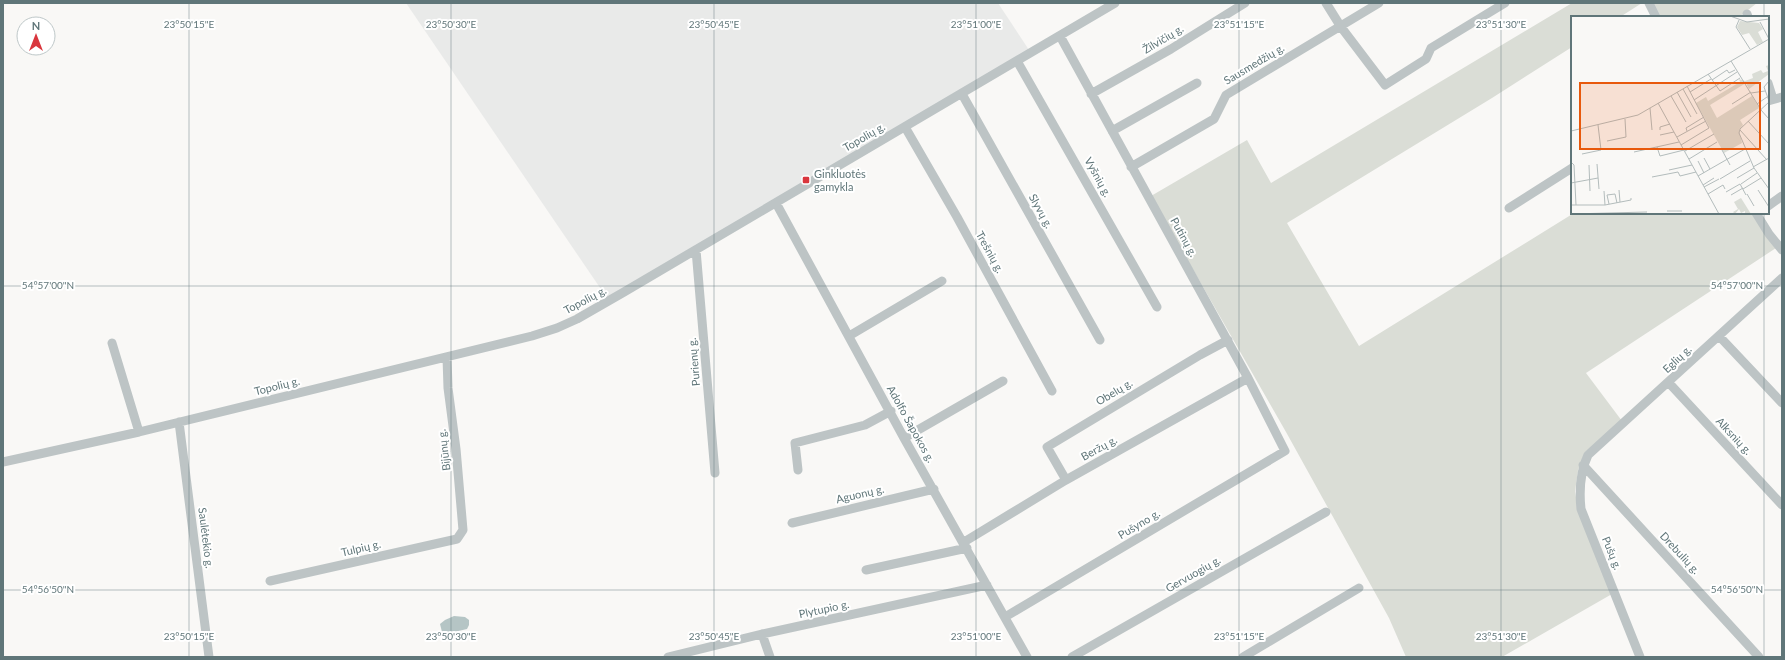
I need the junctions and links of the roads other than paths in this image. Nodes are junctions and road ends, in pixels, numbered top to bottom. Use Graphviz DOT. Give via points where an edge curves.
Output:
graph roads {
  1 [pos="1115,3"];
  2 [pos="1245,3"];
  3 [pos="1326,3"];
  4 [pos="1379,3"];
  5 [pos="1505,3"];
  6 [pos="1649,3"];
  7 [pos="1656,16"];
  8 [pos="1341,27"];
  9 [pos="1060,36"];
  10 [pos="1017,61"];
  11 [pos="1197,83"];
  12 [pos="1769,86"];
  13 [pos="962,94"];
  14 [pos="1092,94"];
  15 [pos="1774,99"];
  16 [pos="905,127"];
  17 [pos="1112,131"];
  18 [pos="1131,166"];
  19 [pos="1571,169"];
  20 [pos="1782,196"];
  21 [pos="776,202"];
  22 [pos="1769,205"];
  23 [pos="1509,208"];
  24 [pos="1758,214"];
  25 [pos="696,250"];
  26 [pos="1782,250"];
  27 [pos="1782,278"];
  28 [pos="942,281"];
  29 [pos="1157,307"];
  30 [pos="849,336"];
  31 [pos="1719,336"];
  32 [pos="1100,340"];
  33 [pos="1228,340"];
  34 [pos="112,343"];
  35 [pos="447,357"];
  36 [pos="1248,378"];
  37 [pos="1003,381"];
  38 [pos="1669,382"];
  39 [pos="1052,391"];
  40 [pos="1782,403"];
  41 [pos="891,411"];
  42 [pos="179,422"];
  43 [pos="139,432"];
  44 [pos="904,438"];
  45 [pos="1285,451"];
  46 [pos="1588,455"];
  47 [pos="3,462"];
  48 [pos="1584,465"];
  49 [pos="798,470"];
  50 [pos="716,473"];
  51 [pos="1066,480"];
  52 [pos="934,490"];
  53 [pos="1782,505"];
  54 [pos="1326,512"];
  55 [pos="792,523"];
  56 [pos="457,539"];
  57 [pos="965,545"];
  58 [pos="866,570"];
  59 [pos="270,581"];
  60 [pos="987,585"];
  61 [pos="1360,588"];
  62 [pos="1005,617"];
  63 [pos="762,634"];
  64 [pos="209,657"];
  65 [pos="668,657"];
  66 [pos="770,657"];
  67 [pos="1027,657"];
  68 [pos="1072,657"];
  69 [pos="1243,657"];
  70 [pos="1640,657"];
  71 [pos="1759,657"];
  1 -- 9 [label="street, Topolių g."];
  2 -- 14 [label="street, Žilvičių g."];
  3 -- 8 [label="street"];
  4 -- 8 [label="street, Sausmedžių g."];
  5 -- 8 [label="street" via="1431,48 1426,59 1385,85"];
  6 -- 7 [label="street"];
  8 -- 18 [label="street, Sausmedžių g." via="1226,95 1214,119"];
  9 -- 10 [label="street, Topolių g."];
  9 -- 14 [label="street, Putinų g."];
  10 -- 13 [label="street, Topolių g."];
  10 -- 29 [label="street, Vyšnių g."];
  11 -- 17 [label="street"];
  12 -- 15 [label="street"];
  13 -- 16 [label="street, Topolių g."];
  13 -- 32 [label="street, Slyvų g."];
  14 -- 17 [label="street, Putinų g."];
  16 -- 21 [label="street, Topolių g."];
  16 -- 39 [label="street, Trešnių g."];
  17 -- 18 [label="street, Putinų g."];
  18 -- 33 [label="street, Putinų g."];
  19 -- 23 [label="street"];
  20 -- 22 [label="street"];
  21 -- 25 [label="street, Topolių g."];
  21 -- 30 [label="street, Adolfo Šapokos g."];
  24 -- 26 [label="street"];
  25 -- 35 [label="street, Topolių g." via="598,308 557,328"];
  25 -- 50 [label="street, Purienų g."];
  27 -- 31 [label="street, Eglių g."];
  28 -- 30 [label="street"];
  30 -- 41 [label="street, Adolfo Šapokos g."];
  31 -- 38 [label="street, Eglių g."];
  31 -- 40 [label="street"];
  33 -- 36 [label="street, Putinų g."];
  33 -- 51 [label="street, Obelų g." via="1047,447"];
  34 -- 43 [label="street"];
  35 -- 42 [label="street, Topolių g."];
  35 -- 56 [label="street, Bijūnų g." via="463,530"];
  36 -- 45 [label="street, Putinų g."];
  36 -- 51 [label="street, Beržų g."];
  37 -- 44 [label="street"];
  38 -- 46 [label="street, Eglių g."];
  38 -- 53 [label="street, Alksnių g."];
  41 -- 44 [label="street, Adolfo Šapokos g."];
  41 -- 49 [label="street" via="865,425 795,443"];
  42 -- 43 [label="street, Topolių g."];
  42 -- 64 [label="street, Saulėtekio g."];
  43 -- 47 [label="street, Topolių g."];
  44 -- 52 [label="street, Adolfo Šapokos g."];
  45 -- 62 [label="street, Pušyno g."];
  46 -- 48 [label="street, Pušų g."];
  48 -- 70 [label="street, Pušų g." via="1581,508"];
  48 -- 71 [label="street, Drebulių g."];
  51 -- 57 [label="street, Beržų g."];
  52 -- 55 [label="street, Aguonų g."];
  52 -- 57 [label="street, Adolfo Šapokos g."];
  54 -- 68 [label="street, Gervuogių g."];
  56 -- 59 [label="street, Tulpių g."];
  57 -- 58 [label="street, Beržų g."];
  57 -- 60 [label="street, Adolfo Šapokos g."];
  60 -- 62 [label="street, Adolfo Šapokos g."];
  60 -- 63 [label="street, Plytupio g."];
  61 -- 69 [label="street"];
  62 -- 67 [label="street, Adolfo Šapokos g."];
  63 -- 65 [label="street, Plytupio g."];
  63 -- 66 [label="street"];
}
